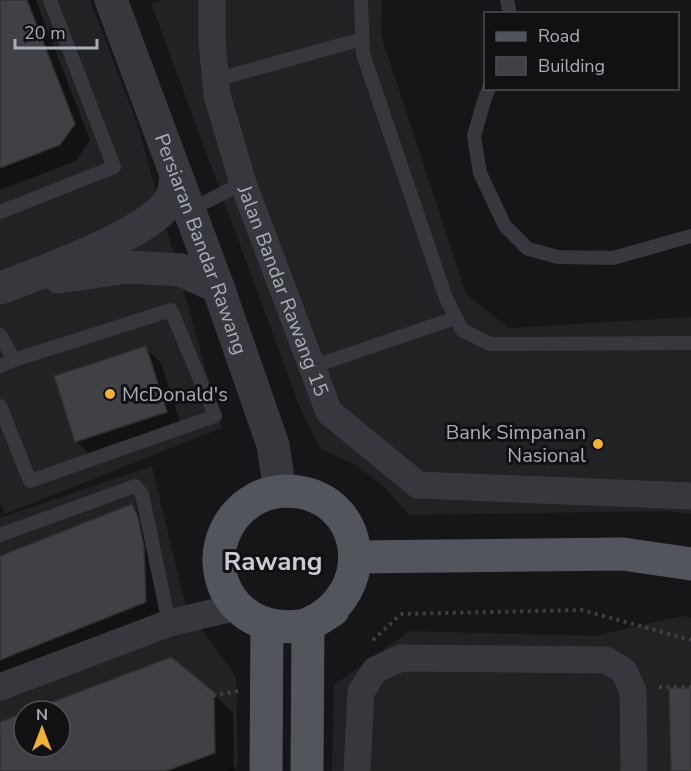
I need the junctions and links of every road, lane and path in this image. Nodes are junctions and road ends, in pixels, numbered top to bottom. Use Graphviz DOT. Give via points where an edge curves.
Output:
graph roads {
  1 [pos="50,0"];
  2 [pos="111,0"];
  3 [pos="212,0"];
  4 [pos="361,0"];
  5 [pos="362,39"];
  6 [pos="215,80"];
  7 [pos="488,90"];
  8 [pos="177,178"];
  9 [pos="243,183"];
  10 [pos="190,210"];
  11 [pos="0,212"];
  12 [pos="691,236"];
  13 [pos="5,286"];
  14 [pos="218,287"];
  15 [pos="456,318"];
  16 [pos="0,335"];
  17 [pos="691,343"];
  18 [pos="14,360"];
  19 [pos="0,366"];
  20 [pos="312,367"];
  21 [pos="0,406"];
  22 [pos="280,491"];
  23 [pos="691,496"];
  24 [pos="0,535"];
  25 [pos="356,557"];
  26 [pos="691,564"];
  27 [pos="237,607"];
  28 [pos="320,617"];
  29 [pos="169,623"];
  30 [pos="267,624"];
  31 [pos="691,640"];
  32 [pos="369,642"];
  33 [pos="0,687"];
  34 [pos="210,696"];
  35 [pos="72,703"];
  36 [pos="266,771"];
  37 [pos="306,771"];
  38 [pos="357,771"];
  39 [pos="634,771"];
  1 -- 11 [label="lane" via="114,167"];
  2 -- 8 [label="street, Persiaran Bandar Rawang"];
  3 -- 6 [label="street, Jalan Bandar Rawang 15"];
  4 -- 5 [label="lane"];
  5 -- 6 [label="lane"];
  5 -- 15 [label="lane" via="374,87"];
  6 -- 9 [label="street, Jalan Bandar Rawang 15"];
  7 -- 12 [label="lane" via="474,136 480,173 505,226 528,249 558,257 613,258"];
  8 -- 10 [label="street, Persiaran Bandar Rawang"];
  8 -- 13 [label="street" via="170,201 152,220 126,236"];
  9 -- 10 [label="lane"];
  9 -- 20 [label="street, Jalan Bandar Rawang 15"];
  10 -- 14 [label="street, Persiaran Bandar Rawang"];
  13 -- 14 [label="street" via="128,267 181,270"];
  14 -- 22 [label="street, Persiaran Bandar Rawang" via="273,445"];
  15 -- 17 [label="lane" via="462,330 490,344"];
  15 -- 20 [label="lane"];
  16 -- 18 [label="lane"];
  18 -- 19 [label="lane"];
  18 -- 21 [label="lane" via="171,310 215,416 30,481"];
  20 -- 23 [label="street, Jalan Bandar Rawang 15" via="328,412 418,485"];
  22 -- 25 [label="main road" via="315,497 333,508 346,524"];
  22 -- 27 [label="main road" via="241,508 221,539 219,570"];
  24 -- 29 [label="lane" via="135,486 142,494"];
  25 -- 26 [label="main road" via="623,554"];
  25 -- 28 [label="main road" via="354,576 346,594"];
  27 -- 29 [label="street"];
  27 -- 30 [label="main road"];
  28 -- 30 [label="main road" via="288,628"];
  28 -- 37 [label="main road"];
  29 -- 33 [label="street"];
  30 -- 36 [label="main road"];
  31 -- 32 [label="path" via="582,610 401,614"];
  34 -- 35 [label="path" via="169,666"];
  38 -- 39 [label="street" via="361,692 375,670 401,658 606,660 624,671 633,691"];
}
